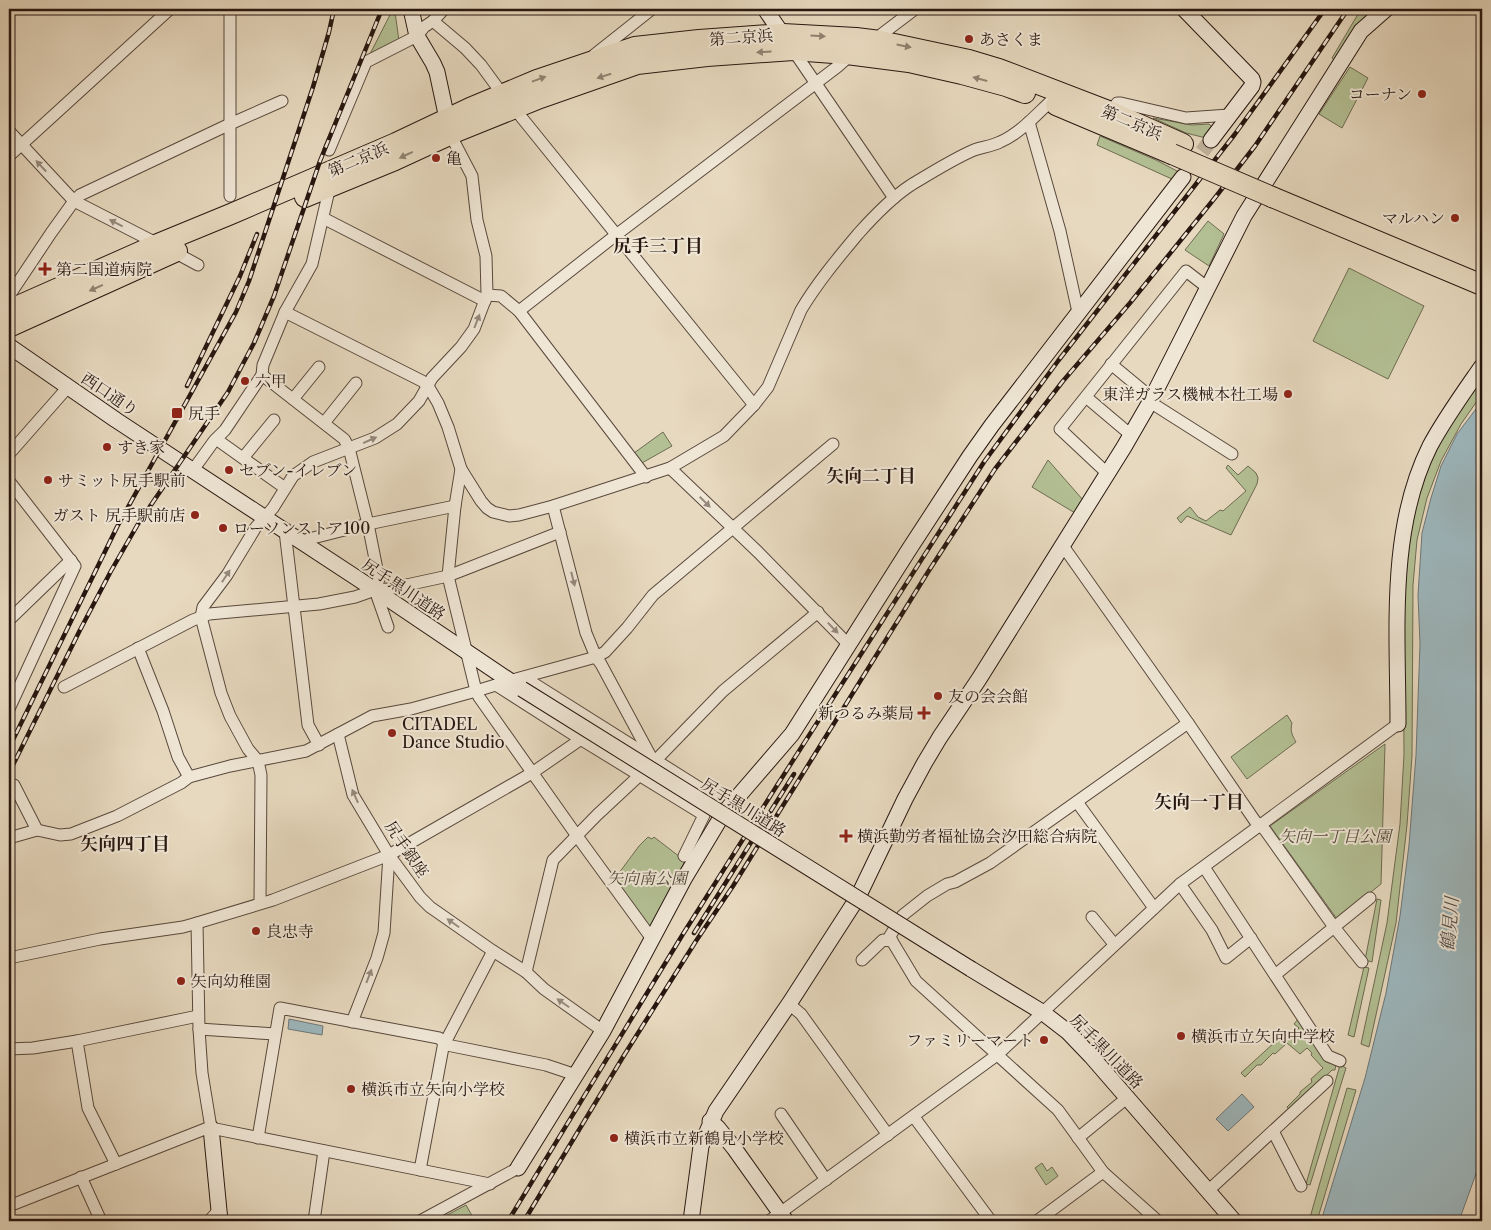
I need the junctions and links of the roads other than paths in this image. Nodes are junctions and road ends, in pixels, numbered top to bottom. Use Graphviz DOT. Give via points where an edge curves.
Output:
graph roads {
  1 [pos="170,9"];
  2 [pos="230,9"];
  3 [pos="411,9"];
  4 [pos="444,9"];
  5 [pos="652,9"];
  6 [pos="765,9"];
  7 [pos="915,9"];
  8 [pos="1184,9"];
  9 [pos="1386,9"];
  10 [pos="433,21"];
  11 [pos="417,36"];
  12 [pos="880,41"];
  13 [pos="788,42"];
  14 [pos="847,54"];
  15 [pos="585,64"];
  16 [pos="815,83"];
  17 [pos="509,101"];
  18 [pos="282,102"];
  19 [pos="1050,102"];
  20 [pos="1111,112"];
  21 [pos="1229,115"];
  22 [pos="1029,122"];
  23 [pos="230,124"];
  24 [pos="448,127"];
  25 [pos="9,131"];
  26 [pos="1211,140"];
  27 [pos="22,144"];
  28 [pos="1177,149"];
  29 [pos="329,150"];
  30 [pos="9,156"];
  31 [pos="1183,177"];
  32 [pos="330,186"];
  33 [pos="1274,190"];
  34 [pos="230,196"];
  35 [pos="894,198"];
  36 [pos="74,201"];
  37 [pos="323,218"];
  38 [pos="616,235"];
  39 [pos="166,248"];
  40 [pos="198,265"];
  41 [pos="1482,272"];
  42 [pos="1482,285"];
  43 [pos="1208,288"];
  44 [pos="9,296"];
  45 [pos="486,298"];
  46 [pos="9,310"];
  47 [pos="519,311"];
  48 [pos="285,312"];
  49 [pos="1078,312"];
  50 [pos="9,327"];
  51 [pos="9,346"];
  52 [pos="1111,364"];
  53 [pos="1482,366"];
  54 [pos="318,367"];
  55 [pos="262,375"];
  56 [pos="356,383"];
  57 [pos="428,386"];
  58 [pos="68,387"];
  59 [pos="1086,397"];
  60 [pos="293,399"];
  61 [pos="1151,400"];
  62 [pos="754,405"];
  63 [pos="274,420"];
  64 [pos="324,423"];
  65 [pos="1131,435"];
  66 [pos="216,439"];
  67 [pos="833,444"];
  68 [pos="349,448"];
  69 [pos="9,454"];
  70 [pos="1232,454"];
  71 [pos="243,458"];
  72 [pos="670,468"];
  73 [pos="462,469"];
  74 [pos="193,470"];
  75 [pos="1108,474"];
  76 [pos="646,477"];
  77 [pos="9,481"];
  78 [pos="285,488"];
  79 [pos="455,506"];
  80 [pos="553,506"];
  81 [pos="264,517"];
  82 [pos="368,524"];
  83 [pos="732,529"];
  84 [pos="285,531"];
  85 [pos="560,532"];
  86 [pos="301,541"];
  87 [pos="1062,546"];
  88 [pos="71,560"];
  89 [pos="448,576"];
  90 [pos="375,590"];
  91 [pos="293,607"];
  92 [pos="818,612"];
  93 [pos="201,617"];
  94 [pos="9,620"];
  95 [pos="388,627"];
  96 [pos="849,645"];
  97 [pos="138,648"];
  98 [pos="466,651"];
  99 [pos="596,657"];
  100 [pos="513,683"];
  101 [pos="64,687"];
  102 [pos="476,691"];
  103 [pos="9,709"];
  104 [pos="1188,723"];
  105 [pos="1398,724"];
  106 [pos="600,726"];
  107 [pos="338,734"];
  108 [pos="582,740"];
  109 [pos="319,744"];
  110 [pos="653,757"];
  111 [pos="258,761"];
  112 [pos="532,773"];
  113 [pos="638,775"];
  114 [pos="189,777"];
  115 [pos="14,785"];
  116 [pos="714,797"];
  117 [pos="1078,802"];
  118 [pos="722,814"];
  119 [pos="1260,825"];
  120 [pos="37,830"];
  121 [pos="577,836"];
  122 [pos="9,838"];
  123 [pos="389,855"];
  124 [pos="684,856"];
  125 [pos="1204,867"];
  126 [pos="1180,884"];
  127 [pos="858,897"];
  128 [pos="1370,898"];
  129 [pos="260,902"];
  130 [pos="1154,908"];
  131 [pos="1092,917"];
  132 [pos="197,923"];
  133 [pos="1334,927"];
  134 [pos="1251,938"];
  135 [pos="652,939"];
  136 [pos="892,941"];
  137 [pos="1114,944"];
  138 [pos="493,951"];
  139 [pos="9,958"];
  140 [pos="862,960"];
  141 [pos="1362,962"];
  142 [pos="526,972"];
  143 [pos="1276,976"];
  144 [pos="788,1004"];
  145 [pos="1042,1012"];
  146 [pos="198,1016"];
  147 [pos="352,1022"];
  148 [pos="199,1029"];
  149 [pos="603,1031"];
  150 [pos="275,1034"];
  151 [pos="77,1041"];
  152 [pos="444,1042"];
  153 [pos="9,1049"];
  154 [pos="997,1055"];
  155 [pos="1340,1062"];
  156 [pos="576,1075"];
  157 [pos="1327,1081"];
  158 [pos="1128,1097"];
  159 [pos="781,1114"];
  160 [pos="914,1117"];
  161 [pos="710,1121"];
  162 [pos="211,1128"];
  163 [pos="1273,1131"];
  164 [pos="888,1135"];
  165 [pos="258,1138"];
  166 [pos="1078,1138"];
  167 [pos="324,1151"];
  168 [pos="116,1164"];
  169 [pos="518,1168"];
  170 [pos="420,1170"];
  171 [pos="1103,1172"];
  172 [pos="81,1177"];
  173 [pos="826,1180"];
  174 [pos="490,1184"];
  175 [pos="1301,1186"];
  176 [pos="1208,1190"];
  177 [pos="9,1206"];
  178 [pos="216,1218"];
  179 [pos="778,1219"];
  180 [pos="101,1221"];
  181 [pos="314,1221"];
  182 [pos="420,1221"];
  183 [pos="691,1221"];
  184 [pos="991,1221"];
  185 [pos="1037,1221"];
  186 [pos="1158,1221"];
  187 [pos="1234,1221"];
  1 -- 27 [label="street"];
  2 -- 23 [label="street"];
  3 -- 11 [label="street"];
  4 -- 10 [label="street"];
  5 -- 15 [label="street"];
  6 -- 13 [label="street"];
  7 -- 12 [label="street" via="882,34"];
  8 -- 21 [label="street" via="1252,78 1252,86"];
  9 -- 43 [label="street" via="1361,31 1310,110 1244,216"];
  10 -- 11 [label="street"];
  10 -- 17 [label="street" via="465,48"];
  11 -- 24 [label="street" via="434,63"];
  11 -- 29 [label="street" via="366,62"];
  13 -- 12 [label="highway, 第二京浜, one-way" via="856,38"];
  12 -- 20 [label="highway, 第二京浜, one-way" via="970,60"];
  13 -- 14 [label="highway, 第二京浜"];
  13 -- 15 [label="highway, 第二京浜" via="699,40 634,47"];
  13 -- 16 [label="street"];
  13 -- 17 [label="highway, 第二京浜, one-way" via="637,64 585,82"];
  14 -- 16 [label="street" via="845,60"];
  19 -- 14 [label="highway, 第二京浜, one-way" via="962,74 908,62"];
  17 -- 15 [label="highway, 第二京浜, one-way" via="537,80"];
  16 -- 35 [label="street"];
  16 -- 38 [label="street"];
  17 -- 24 [label="highway, 第二京浜"];
  17 -- 38 [label="street"];
  18 -- 23 [label="street"];
  19 -- 22 [label="street"];
  19 -- 28 [label="highway, 第二京浜"];
  20 -- 21 [label="street" via="1117,103 1121,103 1186,118"];
  20 -- 28 [label="highway, 第二京浜"];
  21 -- 26 [label="street"];
  22 -- 35 [label="street" via="1000,142 955,160"];
  22 -- 49 [label="street" via="1060,231"];
  23 -- 34 [label="street"];
  23 -- 36 [label="street" via="80,195"];
  24 -- 32 [label="highway, 第二京浜, one-way" via="395,160"];
  24 -- 39 [label="highway, 第二京浜" via="231,214"];
  24 -- 45 [label="street" via="472,176 477,220 486,256"];
  25 -- 27 [label="street"];
  27 -- 30 [label="street"];
  36 -- 27 [label="street, one-way"];
  28 -- 33 [label="highway, 第二京浜"];
  31 -- 49 [label="street"];
  32 -- 37 [label="street"];
  32 -- 39 [label="highway, 第二京浜"];
  33 -- 41 [label="highway, 第二京浜"];
  33 -- 42 [label="highway, 第二京浜"];
  35 -- 62 [label="street" via="837,259 808,299 768,387"];
  39 -- 36 [label="street, one-way"];
  36 -- 44 [label="street"];
  37 -- 45 [label="street"];
  37 -- 48 [label="street" via="312,264"];
  38 -- 47 [label="street"];
  38 -- 62 [label="street"];
  39 -- 40 [label="street"];
  39 -- 46 [label="highway, 第二京浜"];
  39 -- 50 [label="highway, 第二京浜, one-way"];
  43 -- 52 [label="street" via="1186,270"];
  43 -- 61 [label="street"];
  45 -- 47 [label="street" via="501,296"];
  57 -- 45 [label="street, one-way" via="474,329"];
  47 -- 76 [label="street"];
  48 -- 55 [label="street" via="263,364"];
  48 -- 57 [label="street"];
  49 -- 96 [label="street" via="970,456"];
  51 -- 58 [label="street, 西口通り"];
  52 -- 59 [label="street"];
  52 -- 61 [label="street"];
  53 -- 105 [label="street" via="1430,447 1408,508 1398,593"];
  54 -- 60 [label="street"];
  55 -- 60 [label="street"];
  55 -- 66 [label="street"];
  56 -- 64 [label="street"];
  68 -- 57 [label="street, one-way" via="375,438 397,424 419,401"];
  57 -- 73 [label="street" via="448,427"];
  58 -- 69 [label="street"];
  58 -- 74 [label="street, 西口通り"];
  59 -- 65 [label="street"];
  59 -- 75 [label="street" via="1060,429"];
  60 -- 64 [label="street"];
  61 -- 65 [label="street"];
  61 -- 70 [label="street"];
  62 -- 72 [label="street" via="724,436"];
  63 -- 71 [label="street"];
  64 -- 68 [label="street" via="344,439"];
  65 -- 75 [label="street"];
  66 -- 71 [label="street"];
  66 -- 74 [label="street"];
  67 -- 83 [label="street"];
  68 -- 78 [label="street" via="306,466"];
  68 -- 82 [label="street"];
  71 -- 78 [label="street"];
  72 -- 76 [label="street"];
  72 -- 83 [label="street, one-way"];
  73 -- 79 [label="street"];
  73 -- 80 [label="street" via="481,501 493,512 509,516"];
  74 -- 81 [label="street, 尻手黒川道路"];
  75 -- 87 [label="street"];
  76 -- 80 [label="street"];
  77 -- 88 [label="street"];
  78 -- 81 [label="street"];
  79 -- 82 [label="street"];
  79 -- 89 [label="street"];
  80 -- 85 [label="street"];
  81 -- 84 [label="street, 尻手黒川道路"];
  93 -- 81 [label="street, one-way" via="203,607"];
  82 -- 86 [label="street"];
  82 -- 90 [label="street" via="379,579"];
  83 -- 92 [label="street"];
  83 -- 99 [label="street" via="653,595 611,646"];
  84 -- 86 [label="street, 尻手黒川道路"];
  84 -- 91 [label="street"];
  85 -- 89 [label="street"];
  85 -- 99 [label="street, one-way" via="586,633"];
  86 -- 90 [label="street, 尻手黒川道路"];
  87 -- 104 [label="street"];
  87 -- 127 [label="street" via="936,743"];
  88 -- 94 [label="street"];
  88 -- 103 [label="street" via="75,566"];
  89 -- 90 [label="street"];
  89 -- 98 [label="street"];
  90 -- 91 [label="street" via="351,598"];
  90 -- 95 [label="street"];
  90 -- 98 [label="street, 尻手黒川道路"];
  91 -- 93 [label="street"];
  91 -- 109 [label="street" via="308,725"];
  92 -- 96 [label="street, one-way"];
  92 -- 110 [label="street" via="723,691"];
  93 -- 97 [label="street"];
  93 -- 111 [label="street" via="221,694 248,749"];
  96 -- 118 [label="street" via="792,734"];
  97 -- 101 [label="street"];
  97 -- 114 [label="street" via="178,757"];
  98 -- 100 [label="street, 尻手黒川道路"];
  98 -- 102 [label="street"];
  99 -- 100 [label="street"];
  99 -- 110 [label="street"];
  100 -- 102 [label="street"];
  100 -- 106 [label="street"];
  100 -- 108 [label="street"];
  100 -- 118 [label="street, 尻手黒川道路, bridge"];
  102 -- 107 [label="street" via="372,716"];
  102 -- 112 [label="street"];
  104 -- 117 [label="street"];
  104 -- 119 [label="street"];
  105 -- 119 [label="street"];
  106 -- 108 [label="street"];
  106 -- 110 [label="street"];
  107 -- 109 [label="street"];
  123 -- 107 [label="street, 尻手銀座, one-way" via="353,795"];
  108 -- 112 [label="street"];
  108 -- 113 [label="street"];
  109 -- 111 [label="street" via="306,751"];
  110 -- 113 [label="street"];
  110 -- 116 [label="street"];
  111 -- 114 [label="street"];
  111 -- 129 [label="street" via="261,775"];
  112 -- 121 [label="street"];
  112 -- 123 [label="street"];
  113 -- 121 [label="street"];
  113 -- 124 [label="street" via="704,815"];
  114 -- 120 [label="street" via="118,816 71,834 60,836"];
  115 -- 120 [label="street"];
  117 -- 130 [label="street"];
  117 -- 136 [label="street" via="990,863 927,896 903,915 890,936"];
  118 -- 127 [label="street, 尻手黒川道路, bridge"];
  118 -- 135 [label="street"];
  119 -- 125 [label="street"];
  119 -- 133 [label="street"];
  120 -- 122 [label="street"];
  121 -- 135 [label="street"];
  121 -- 142 [label="street" via="553,860"];
  123 -- 129 [label="street" via="273,900"];
  138 -- 123 [label="street, 尻手銀座, one-way" via="430,907"];
  147 -- 123 [label="street, one-way" via="384,933"];
  125 -- 126 [label="street"];
  125 -- 134 [label="street"];
  126 -- 130 [label="street"];
  126 -- 134 [label="street" via="1212,930 1226,958"];
  127 -- 144 [label="street"];
  127 -- 145 [label="street, 尻手黒川道路, bridge"];
  128 -- 133 [label="street"];
  129 -- 132 [label="street"];
  130 -- 137 [label="street"];
  131 -- 137 [label="street"];
  132 -- 139 [label="street"];
  132 -- 146 [label="street"];
  133 -- 141 [label="street"];
  133 -- 143 [label="street"];
  134 -- 143 [label="street"];
  135 -- 149 [label="street"];
  136 -- 140 [label="street" via="883,940"];
  136 -- 154 [label="street" via="916,981"];
  137 -- 145 [label="street"];
  138 -- 142 [label="street, 尻手銀座"];
  138 -- 152 [label="street"];
  149 -- 142 [label="street, 尻手銀座, one-way" via="544,989"];
  143 -- 155 [label="street" via="1328,1056"];
  144 -- 161 [label="street"];
  144 -- 164 [label="street" via="801,1014"];
  145 -- 154 [label="street"];
  145 -- 158 [label="street, 尻手黒川道路" via="1068,1032"];
  146 -- 148 [label="street"];
  146 -- 151 [label="street"];
  147 -- 150 [label="street" via="280,1008"];
  147 -- 152 [label="street" via="439,1038"];
  148 -- 150 [label="street"];
  148 -- 162 [label="street"];
  149 -- 156 [label="street"];
  150 -- 165 [label="street"];
  151 -- 153 [label="street"];
  151 -- 168 [label="street" via="88,1108"];
  152 -- 156 [label="street"];
  152 -- 170 [label="street"];
  154 -- 160 [label="street"];
  154 -- 166 [label="street" via="1058,1110"];
  156 -- 169 [label="street"];
  157 -- 163 [label="street"];
  158 -- 166 [label="street"];
  158 -- 176 [label="street, 尻手黒川道路"];
  159 -- 173 [label="street"];
  160 -- 164 [label="street"];
  160 -- 184 [label="street"];
  161 -- 179 [label="street" via="734,1148"];
  161 -- 183 [label="street" via="701,1146"];
  162 -- 165 [label="street"];
  162 -- 168 [label="street"];
  162 -- 178 [label="street"];
  163 -- 175 [label="street"];
  163 -- 176 [label="street"];
  164 -- 173 [label="street"];
  165 -- 167 [label="street"];
  166 -- 171 [label="street"];
  167 -- 170 [label="street"];
  167 -- 181 [label="street"];
  168 -- 172 [label="street"];
  169 -- 174 [label="street"];
  170 -- 174 [label="street"];
  171 -- 185 [label="street"];
  171 -- 186 [label="street"];
  172 -- 177 [label="street"];
  172 -- 180 [label="street"];
  173 -- 179 [label="street"];
  174 -- 182 [label="street"];
  176 -- 187 [label="street, 尻手黒川道路"];
}
